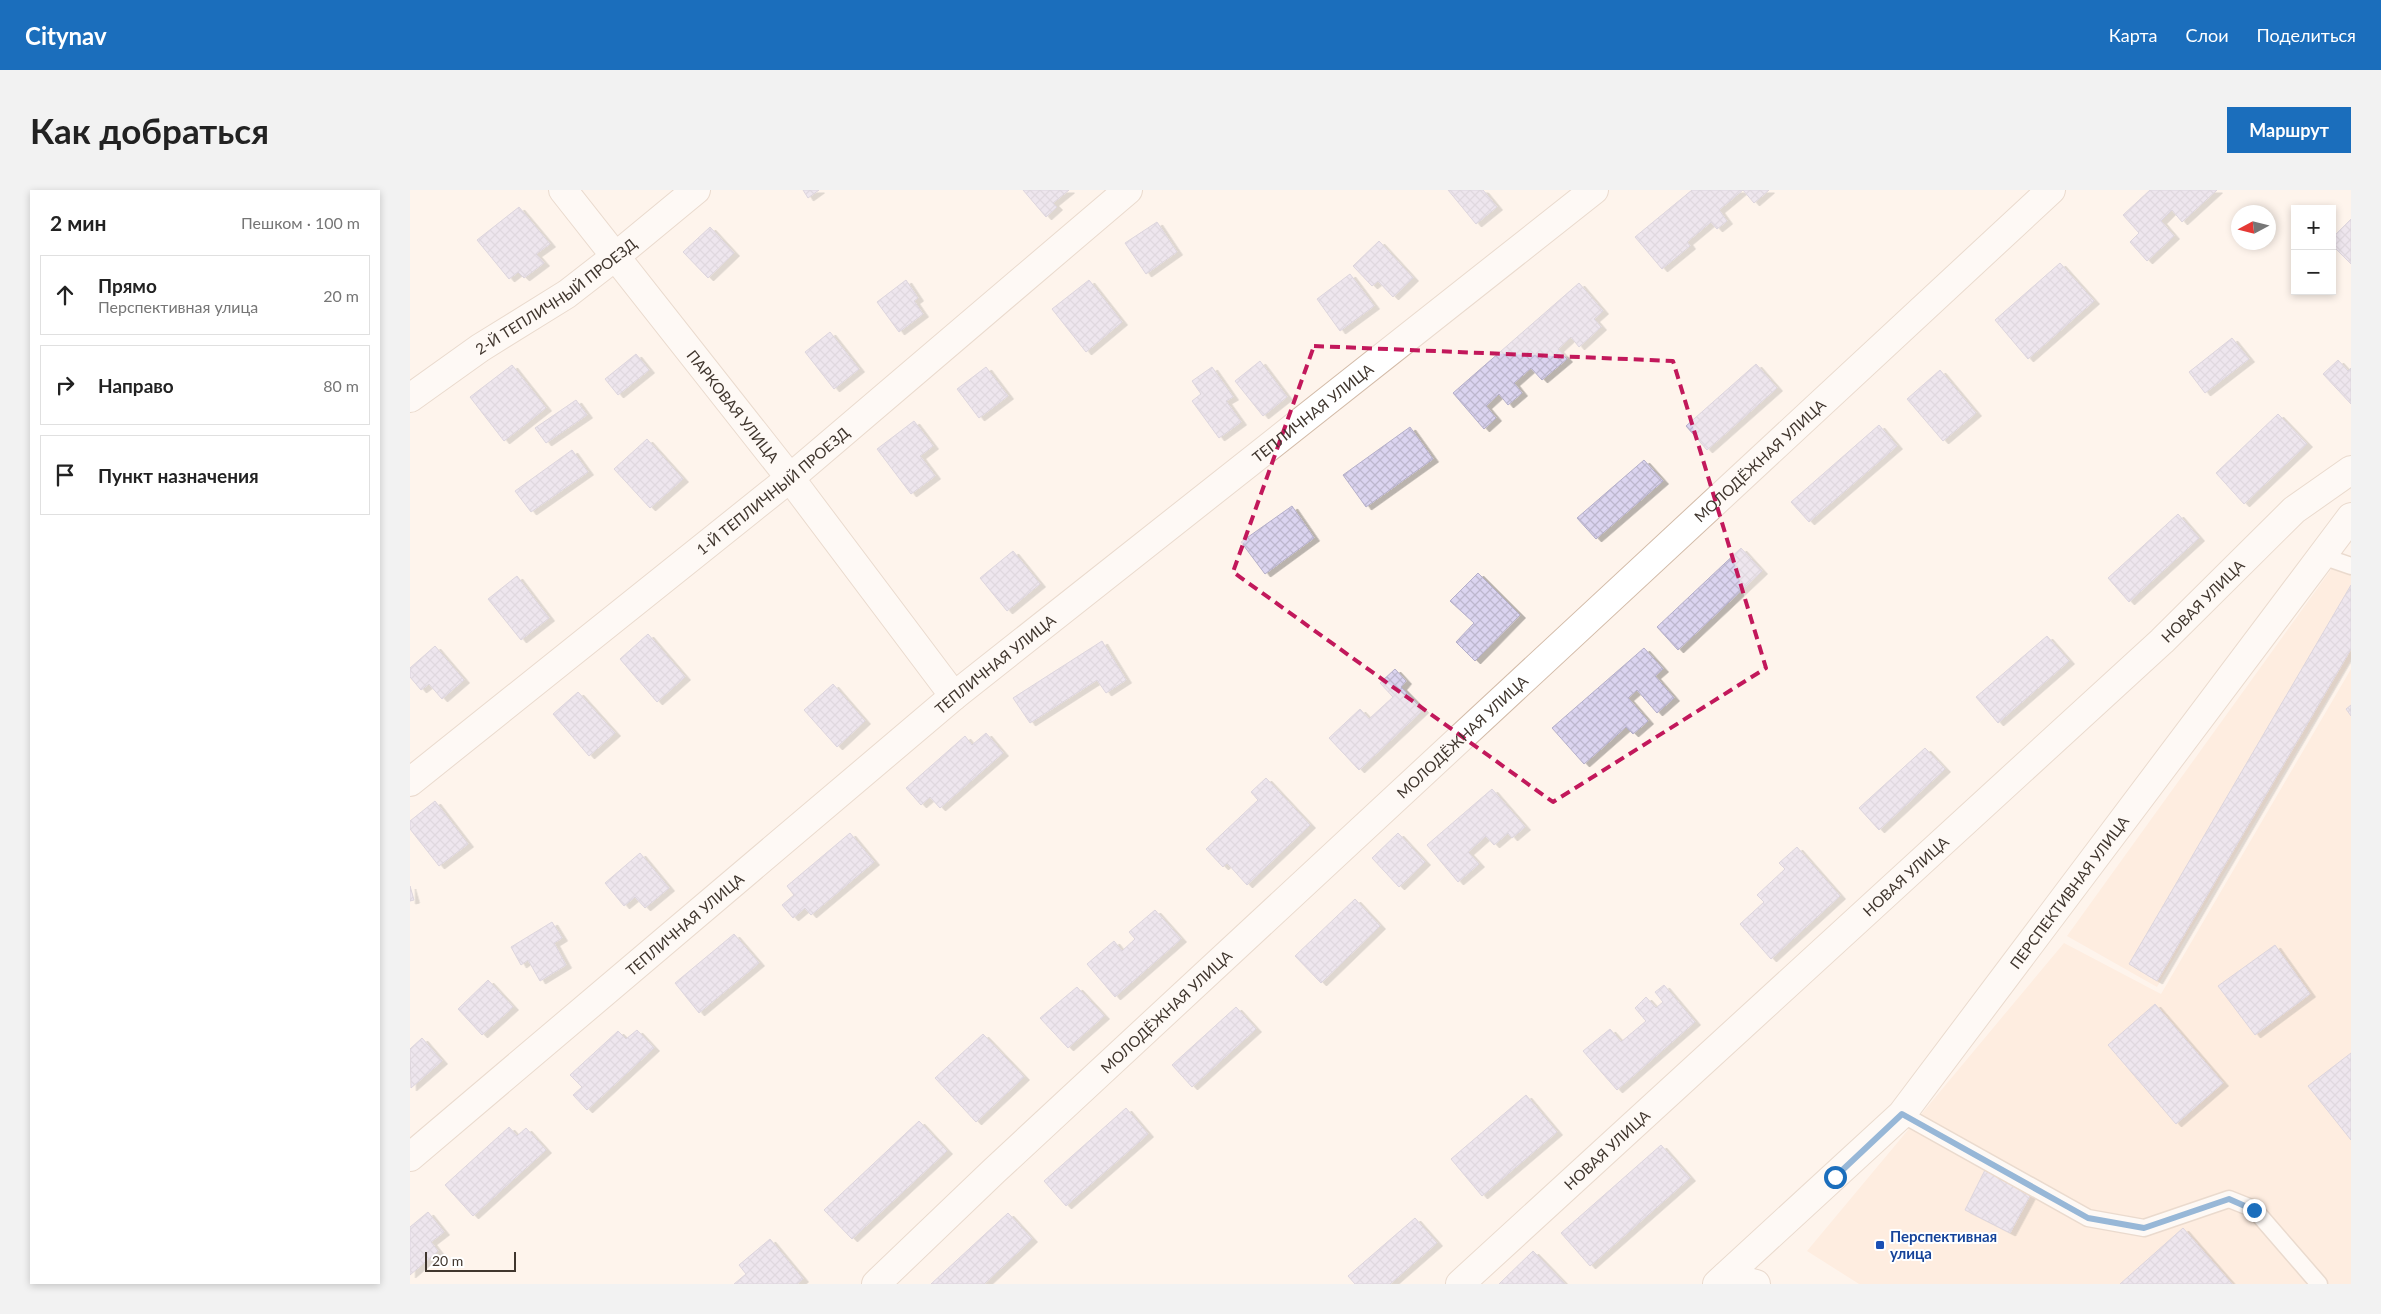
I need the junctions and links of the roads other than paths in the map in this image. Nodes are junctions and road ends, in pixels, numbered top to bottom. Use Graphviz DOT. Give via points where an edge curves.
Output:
graph roads {
  1 [pos="563,190"];
  2 [pos="696,190"];
  3 [pos="1128,190"];
  4 [pos="1594,190"];
  5 [pos="2051,190"];
  6 [pos="616,256"];
  7 [pos="410,398"];
  8 [pos="2351,470"];
  9 [pos="790,478"];
  10 [pos="2351,518"];
  11 [pos="2322,556"];
  12 [pos="2351,566"];
  13 [pos="954,696"];
  14 [pos="410,782"];
  15 [pos="1902,1114"];
  16 [pos="410,1157"];
  17 [pos="1721,1280"];
  18 [pos="876,1284"];
  19 [pos="1460,1284"];
  20 [pos="1756,1284"];
  21 [pos="2319,1284"];
  1 -- 6 [label="street, ПАРКОВАЯ УЛИЦА"];
  2 -- 6 [label="street, 2-Й ТЕПЛИЧНЫЙ ПРОЕЗД"];
  3 -- 9 [label="street, 1-Й ТЕПЛИЧНЫЙ ПРОЕЗД"];
  4 -- 13 [label="street, ТЕПЛИЧНАЯ УЛИЦА"];
  5 -- 18 [label="street, МОЛОДЁЖНАЯ УЛИЦА"];
  6 -- 7 [label="street, 2-Й ТЕПЛИЧНЫЙ ПРОЕЗД" via="567,294 480,348"];
  6 -- 9 [label="street, ПАРКОВАЯ УЛИЦА"];
  8 -- 19 [label="street, НОВАЯ УЛИЦА" via="2294,510 2154,647"];
  9 -- 13 [label="street, ПАРКОВАЯ УЛИЦА"];
  9 -- 14 [label="street, 1-Й ТЕПЛИЧНЫЙ ПРОЕЗД"];
  10 -- 11 [label="street, ПЕРСПЕКТИВНАЯ УЛИЦА"];
  11 -- 12 [label="lane"];
  11 -- 15 [label="street, ПЕРСПЕКТИВНАЯ УЛИЦА"];
  13 -- 16 [label="street, ТЕПЛИЧНАЯ УЛИЦА"];
  15 -- 17 [label="street, ПЕРСПЕКТИВНАЯ УЛИЦА"];
  15 -- 21 [label="lane" via="2088,1218 2144,1228 2229,1199 2254,1210"];
  17 -- 20 [label="street"];
}
